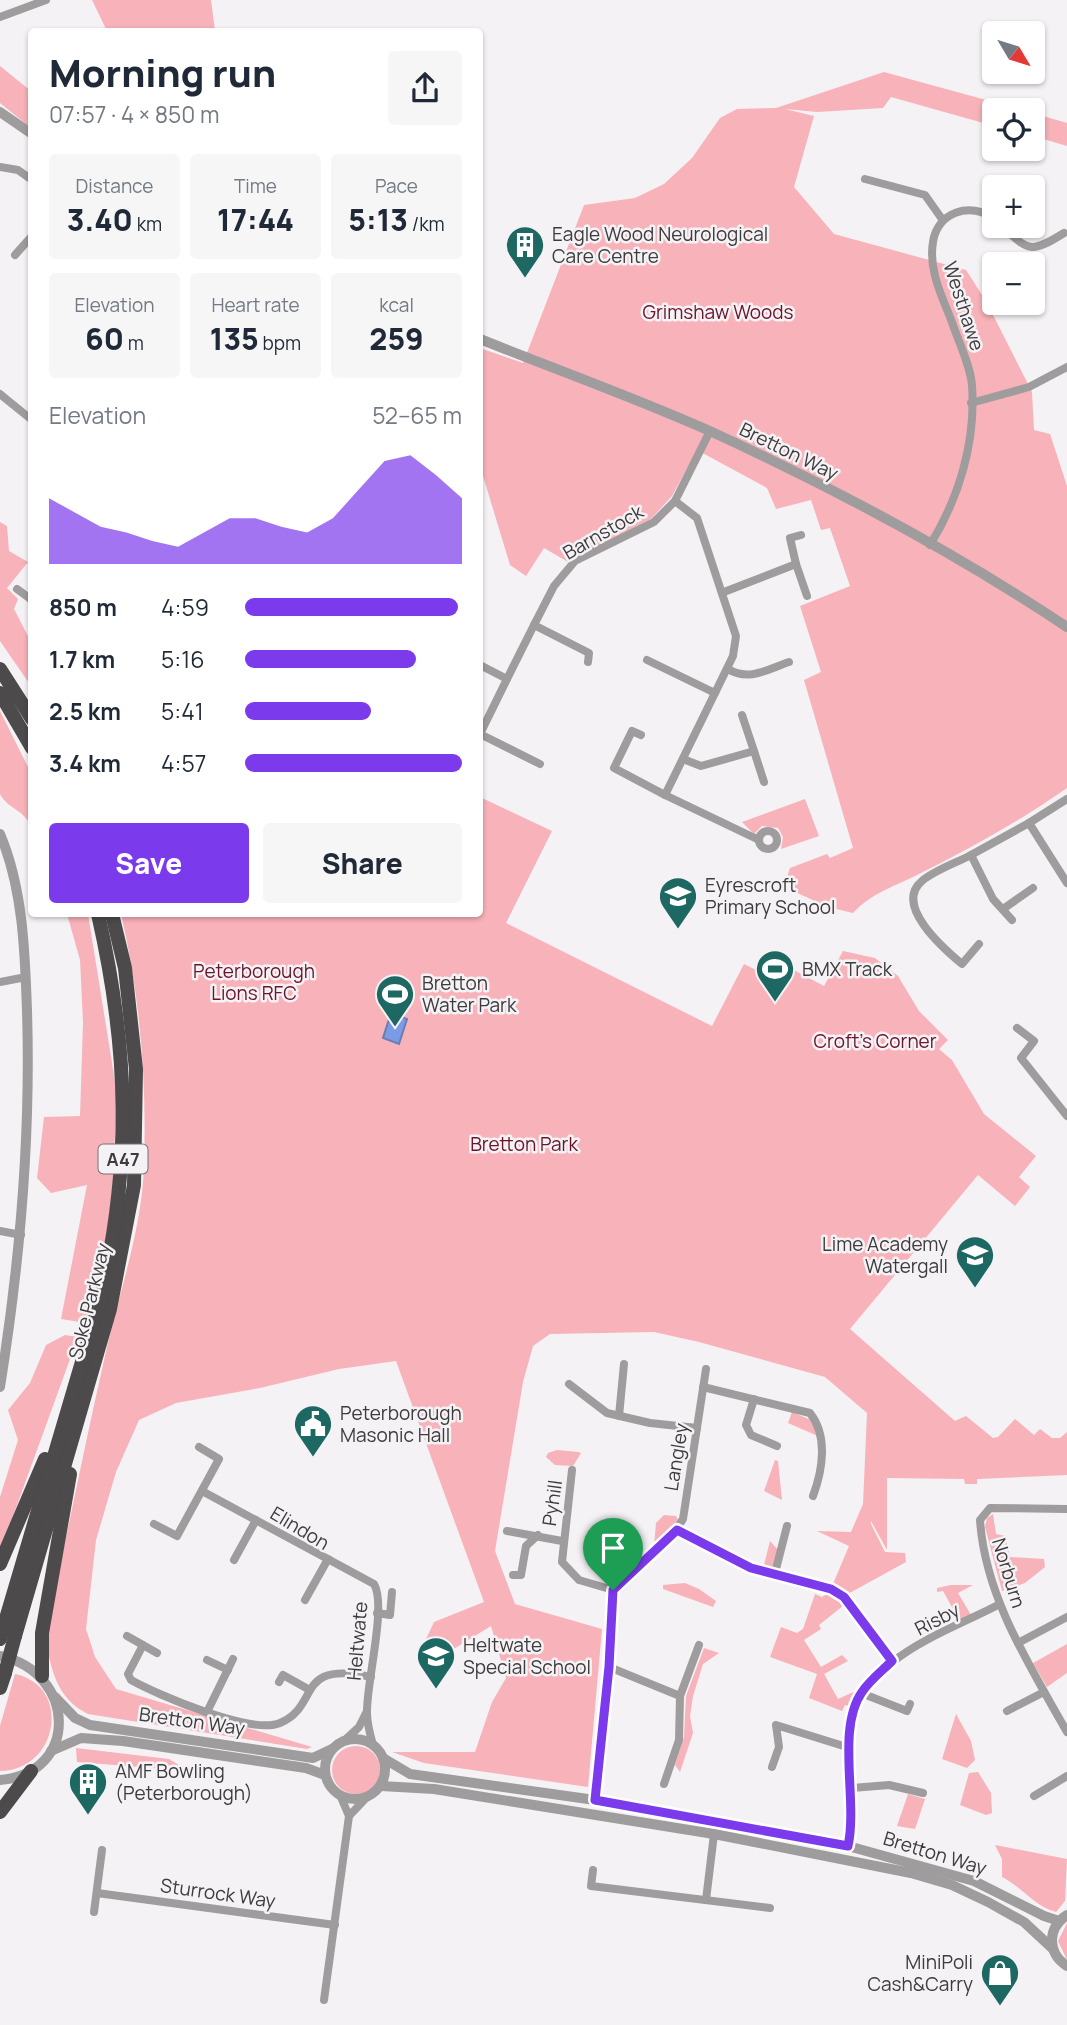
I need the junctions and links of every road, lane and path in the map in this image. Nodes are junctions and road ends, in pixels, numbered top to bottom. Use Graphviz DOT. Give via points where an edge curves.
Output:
graph roads {
  1 [pos="46,0"];
  2 [pos="33,3"];
  3 [pos="0,17"];
  4 [pos="0,112"];
  5 [pos="28,131"];
  6 [pos="0,167"];
  7 [pos="28,177"];
  8 [pos="864,179"];
  9 [pos="982,213"];
  10 [pos="943,219"];
  11 [pos="1064,233"];
  12 [pos="1013,238"];
  13 [pos="28,240"];
  14 [pos="15,255"];
  15 [pos="483,340"];
  16 [pos="1067,367"];
  17 [pos="0,394"];
  18 [pos="971,403"];
  19 [pos="28,416"];
  20 [pos="710,431"];
  21 [pos="675,501"];
  22 [pos="788,529"];
  23 [pos="800,535"];
  24 [pos="790,538"];
  25 [pos="930,545"];
  26 [pos="796,564"];
  27 [pos="16,589"];
  28 [pos="724,592"];
  29 [pos="807,596"];
  30 [pos="28,597"];
  31 [pos="28,599"];
  32 [pos="20,605"];
  33 [pos="534,625"];
  34 [pos="1067,627"];
  35 [pos="647,660"];
  36 [pos="588,662"];
  37 [pos="789,662"];
  38 [pos="483,667"];
  39 [pos="0,669"];
  40 [pos="728,669"];
  41 [pos="507,679"];
  42 [pos="0,693"];
  43 [pos="715,693"];
  44 [pos="28,713"];
  45 [pos="742,715"];
  46 [pos="483,728"];
  47 [pos="641,735"];
  48 [pos="483,736"];
  49 [pos="28,741"];
  50 [pos="754,751"];
  51 [pos="683,759"];
  52 [pos="533,764"];
  53 [pos="764,782"];
  54 [pos="665,794"];
  55 [pos="1067,799"];
  56 [pos="1029,823"];
  57 [pos="0,834"];
  58 [pos="759,840"];
  59 [pos="971,855"];
  60 [pos="5,860"];
  61 [pos="1064,871"];
  62 [pos="1067,883"];
  63 [pos="1033,888"];
  64 [pos="1003,909"];
  65 [pos="99,917"];
  66 [pos="113,917"];
  67 [pos="1012,920"];
  68 [pos="979,944"];
  69 [pos="26,977"];
  70 [pos="0,982"];
  71 [pos="1017,1028"];
  72 [pos="1067,1116"];
  73 [pos="0,1231"];
  74 [pos="21,1235"];
  75 [pos="624,1364"];
  76 [pos="2,1366"];
  77 [pos="706,1369"];
  78 [pos="569,1384"];
  79 [pos="0,1387"];
  80 [pos="703,1387"];
  81 [pos="86,1390"];
  82 [pos="754,1399"];
  83 [pos="71,1400"];
  84 [pos="619,1416"];
  85 [pos="697,1429"];
  86 [pos="777,1446"];
  87 [pos="199,1447"];
  88 [pos="572,1469"];
  89 [pos="202,1491"];
  90 [pos="813,1496"];
  91 [pos="1067,1509"];
  92 [pos="256,1520"];
  93 [pos="154,1524"];
  94 [pos="787,1526"];
  95 [pos="677,1530"];
  96 [pos="507,1531"];
  97 [pos="538,1535"];
  98 [pos="562,1541"];
  99 [pos="328,1559"];
  100 [pos="234,1560"];
  101 [pos="0,1564"];
  102 [pos="775,1573"];
  103 [pos="513,1575"];
  104 [pos="613,1590"];
  105 [pos="392,1592"];
  106 [pos="305,1600"];
  107 [pos="1000,1604"];
  108 [pos="377,1613"];
  109 [pos="1067,1616"];
  110 [pos="6,1636"];
  111 [pos="127,1636"];
  112 [pos="1018,1643"];
  113 [pos="143,1645"];
  114 [pos="699,1645"];
  115 [pos="157,1653"];
  116 [pos="0,1656"];
  117 [pos="233,1659"];
  118 [pos="208,1660"];
  119 [pos="892,1661"];
  120 [pos="609,1667"];
  121 [pos="228,1670"];
  122 [pos="42,1676"];
  123 [pos="371,1677"];
  124 [pos="279,1682"];
  125 [pos="0,1688"];
  126 [pos="309,1689"];
  127 [pos="1044,1692"];
  128 [pos="861,1693"];
  129 [pos="680,1696"];
  130 [pos="55,1697"];
  131 [pos="910,1704"];
  132 [pos="367,1711"];
  133 [pos="1007,1711"];
  134 [pos="207,1712"];
  135 [pos="1067,1732"];
  136 [pos="345,1741"];
  137 [pos="373,1745"];
  138 [pos="850,1748"];
  139 [pos="332,1749"];
  140 [pos="51,1751"];
  141 [pos="383,1758"];
  142 [pos="772,1767"];
  143 [pos="32,1771"];
  144 [pos="325,1775"];
  145 [pos="1067,1776"];
  146 [pos="0,1780"];
  147 [pos="664,1784"];
  148 [pos="381,1786"];
  149 [pos="852,1788"];
  150 [pos="923,1793"];
  151 [pos="340,1796"];
  152 [pos="1034,1796"];
  153 [pos="367,1797"];
  154 [pos="595,1800"];
  155 [pos="0,1812"];
  156 [pos="349,1816"];
  157 [pos="714,1834"];
  158 [pos="848,1846"];
  159 [pos="102,1850"];
  160 [pos="593,1870"];
  161 [pos="97,1892"];
  162 [pos="706,1900"];
  163 [pos="770,1908"];
  164 [pos="94,1912"];
  165 [pos="1063,1918"];
  166 [pos="335,1925"];
  167 [pos="1052,1948"];
  168 [pos="1067,1966"];
  169 [pos="324,2000"];
  1 -- 2 [label="street"];
  2 -- 3 [label="street"];
  4 -- 5 [label="street"];
  6 -- 7 [label="street"];
  8 -- 10 [label="street" via="925,195"];
  9 -- 10 [label="street" via="959,211"];
  10 -- 18 [label="street, Westhawe" via="933,240 931,267 972,384"];
  11 -- 12 [label="street" via="1030,247"];
  13 -- 14 [label="street"];
  15 -- 20 [label="street, Bretton Way"];
  16 -- 18 [label="street" via="1029,387"];
  17 -- 19 [label="street"];
  18 -- 25 [label="street, Westhawe" via="962,478"];
  20 -- 21 [label="street, Barnstock"];
  20 -- 25 [label="street, Bretton Way"];
  21 -- 28 [label="street" via="697,518"];
  21 -- 33 [label="street, Barnstock" via="654,522 575,561 554,586"];
  22 -- 24 [label="street"];
  23 -- 24 [label="street"];
  24 -- 26 [label="street"];
  25 -- 34 [label="street, Bretton Way"];
  26 -- 28 [label="street"];
  26 -- 29 [label="street"];
  27 -- 30 [label="street"];
  28 -- 40 [label="street" via="736,636"];
  31 -- 32 [label="street"];
  33 -- 36 [label="street" via="589,653"];
  33 -- 41 [label="street, Barnstock"];
  35 -- 43 [label="street" via="660,662"];
  37 -- 40 [label="street" via="778,670 752,676 738,676"];
  38 -- 41 [label="street"];
  39 -- 44 [label="highway"];
  40 -- 43 [label="street"];
  41 -- 46 [label="street, Barnstock"];
  42 -- 49 [label="highway"];
  43 -- 51 [label="street"];
  45 -- 50 [label="street"];
  47 -- 54 [label="street" via="632,731 614,768"];
  48 -- 52 [label="street, Barnstock"];
  50 -- 51 [label="street" via="701,765"];
  50 -- 53 [label="street"];
  51 -- 54 [label="street"];
  54 -- 58 [label="street"];
  55 -- 56 [label="street"];
  56 -- 59 [label="street"];
  56 -- 61 [label="street"];
  57 -- 60 [label="street"];
  59 -- 64 [label="street" via="993,899"];
  59 -- 68 [label="street" via="921,881 914,893 914,908 939,945 962,964"];
  60 -- 69 [label="street"];
  61 -- 62 [label="street"];
  63 -- 64 [label="street"];
  64 -- 67 [label="street"];
  65 -- 83 [label="highway, Soke Parkway / A47" via="113,978 124,1073 124,1140 113,1248"];
  66 -- 81 [label="highway, Soke Parkway / A47" via="125,968 135,1069 134,1185 122,1260"];
  69 -- 70 [label="street"];
  69 -- 74 [label="street" via="27,1147"];
  71 -- 72 [label="street" via="1034,1041 1021,1058"];
  73 -- 74 [label="street"];
  74 -- 76 [label="street"];
  75 -- 84 [label="street"];
  76 -- 79 [label="street"];
  77 -- 80 [label="street, Langley"];
  78 -- 84 [label="street" via="599,1410"];
  80 -- 82 [label="street"];
  80 -- 85 [label="street, Langley"];
  81 -- 110 [label="highway, Soke Parkway / A47"];
  81 -- 122 [label="highway, A47" via="42,1633"];
  82 -- 86 [label="street" via="746,1424 751,1435"];
  82 -- 90 [label="street" via="810,1413 820,1426 822,1445"];
  83 -- 101 [label="highway, A47"];
  83 -- 110 [label="highway, Soke Parkway / A47"];
  84 -- 85 [label="street"];
  85 -- 95 [label="street, Langley" via="683,1519"];
  87 -- 89 [label="street" via="219,1459"];
  88 -- 98 [label="street, Pyhill"];
  89 -- 92 [label="street, Elindon"];
  89 -- 93 [label="street" via="177,1536"];
  91 -- 107 [label="street, Norburn" via="990,1508 984,1513 981,1534"];
  92 -- 99 [label="street, Elindon"];
  92 -- 100 [label="street, Elindon"];
  94 -- 102 [label="street"];
  95 -- 102 [label="street" via="751,1568"];
  95 -- 104 [label="street"];
  96 -- 97 [label="street, Pyhill"];
  97 -- 98 [label="street, Pyhill"];
  97 -- 103 [label="street, Pyhill" via="526,1546 521,1575"];
  98 -- 104 [label="street, Pyhill" via="562,1562 569,1573"];
  99 -- 106 [label="street, Elindon"];
  99 -- 108 [label="street, Heltwate" via="374,1584"];
  102 -- 119 [label="street" via="844,1597"];
  104 -- 120 [label="street"];
  105 -- 108 [label="street" via="390,1615"];
  107 -- 112 [label="street, Norburn"];
  107 -- 119 [label="street, Risby"];
  108 -- 123 [label="street, Heltwate"];
  109 -- 112 [label="street, Norburn"];
  110 -- 125 [label="highway, Soke Parkway / A47, bridge"];
  111 -- 113 [label="street"];
  112 -- 127 [label="street, Norburn"];
  113 -- 115 [label="street"];
  113 -- 134 [label="street" via="127,1682"];
  114 -- 129 [label="street"];
  116 -- 122 [label="street"];
  117 -- 121 [label="street"];
  118 -- 121 [label="street"];
  119 -- 128 [label="street, Risby"];
  120 -- 129 [label="street"];
  120 -- 154 [label="street"];
  121 -- 134 [label="street"];
  122 -- 130 [label="street"];
  123 -- 126 [label="street" via="336,1672"];
  123 -- 132 [label="street, Heltwate"];
  124 -- 126 [label="street" via="283,1675"];
  126 -- 134 [label="street" via="292,1716 278,1724 262,1725"];
  127 -- 133 [label="street"];
  127 -- 135 [label="street, Norburn"];
  128 -- 131 [label="street" via="907,1711"];
  128 -- 138 [label="street, Risby" via="854,1710"];
  129 -- 147 [label="street" via="679,1740"];
  130 -- 139 [label="street, Bretton Way" via="75,1718 90,1725 313,1758"];
  130 -- 140 [label="street" via="60,1714"];
  132 -- 136 [label="street, Heltwate"];
  132 -- 137 [label="street, Heltwate"];
  136 -- 137 [label="street"];
  136 -- 139 [label="street"];
  137 -- 141 [label="street"];
  138 -- 142 [label="street" via="776,1725 779,1747"];
  138 -- 149 [label="street, Risby"];
  139 -- 144 [label="street"];
  140 -- 143 [label="street"];
  140 -- 144 [label="street, Bretton Way" via="81,1738 123,1741 306,1768"];
  141 -- 148 [label="street"];
  141 -- 154 [label="street, Bretton Way" via="410,1774"];
  143 -- 146 [label="street"];
  143 -- 155 [label="highway"];
  144 -- 151 [label="street"];
  145 -- 152 [label="street"];
  148 -- 153 [label="street"];
  148 -- 157 [label="street, Bretton Way" via="446,1790"];
  149 -- 150 [label="street" via="889,1785"];
  149 -- 158 [label="street, Risby"];
  151 -- 153 [label="street"];
  151 -- 156 [label="street"];
  153 -- 156 [label="street"];
  154 -- 158 [label="street, Bretton Way"];
  156 -- 166 [label="street"];
  157 -- 162 [label="street"];
  157 -- 167 [label="street, Bretton Way" via="952,1885 1024,1922"];
  158 -- 165 [label="street, Bretton Way" via="974,1881 1044,1916"];
  159 -- 161 [label="street"];
  160 -- 162 [label="street" via="591,1886"];
  161 -- 164 [label="street"];
  161 -- 166 [label="street, Sturrock Way"];
  162 -- 163 [label="street"];
  165 -- 167 [label="street" via="1053,1930"];
  166 -- 169 [label="street"];
  167 -- 168 [label="street, Bretton Way"];
}
